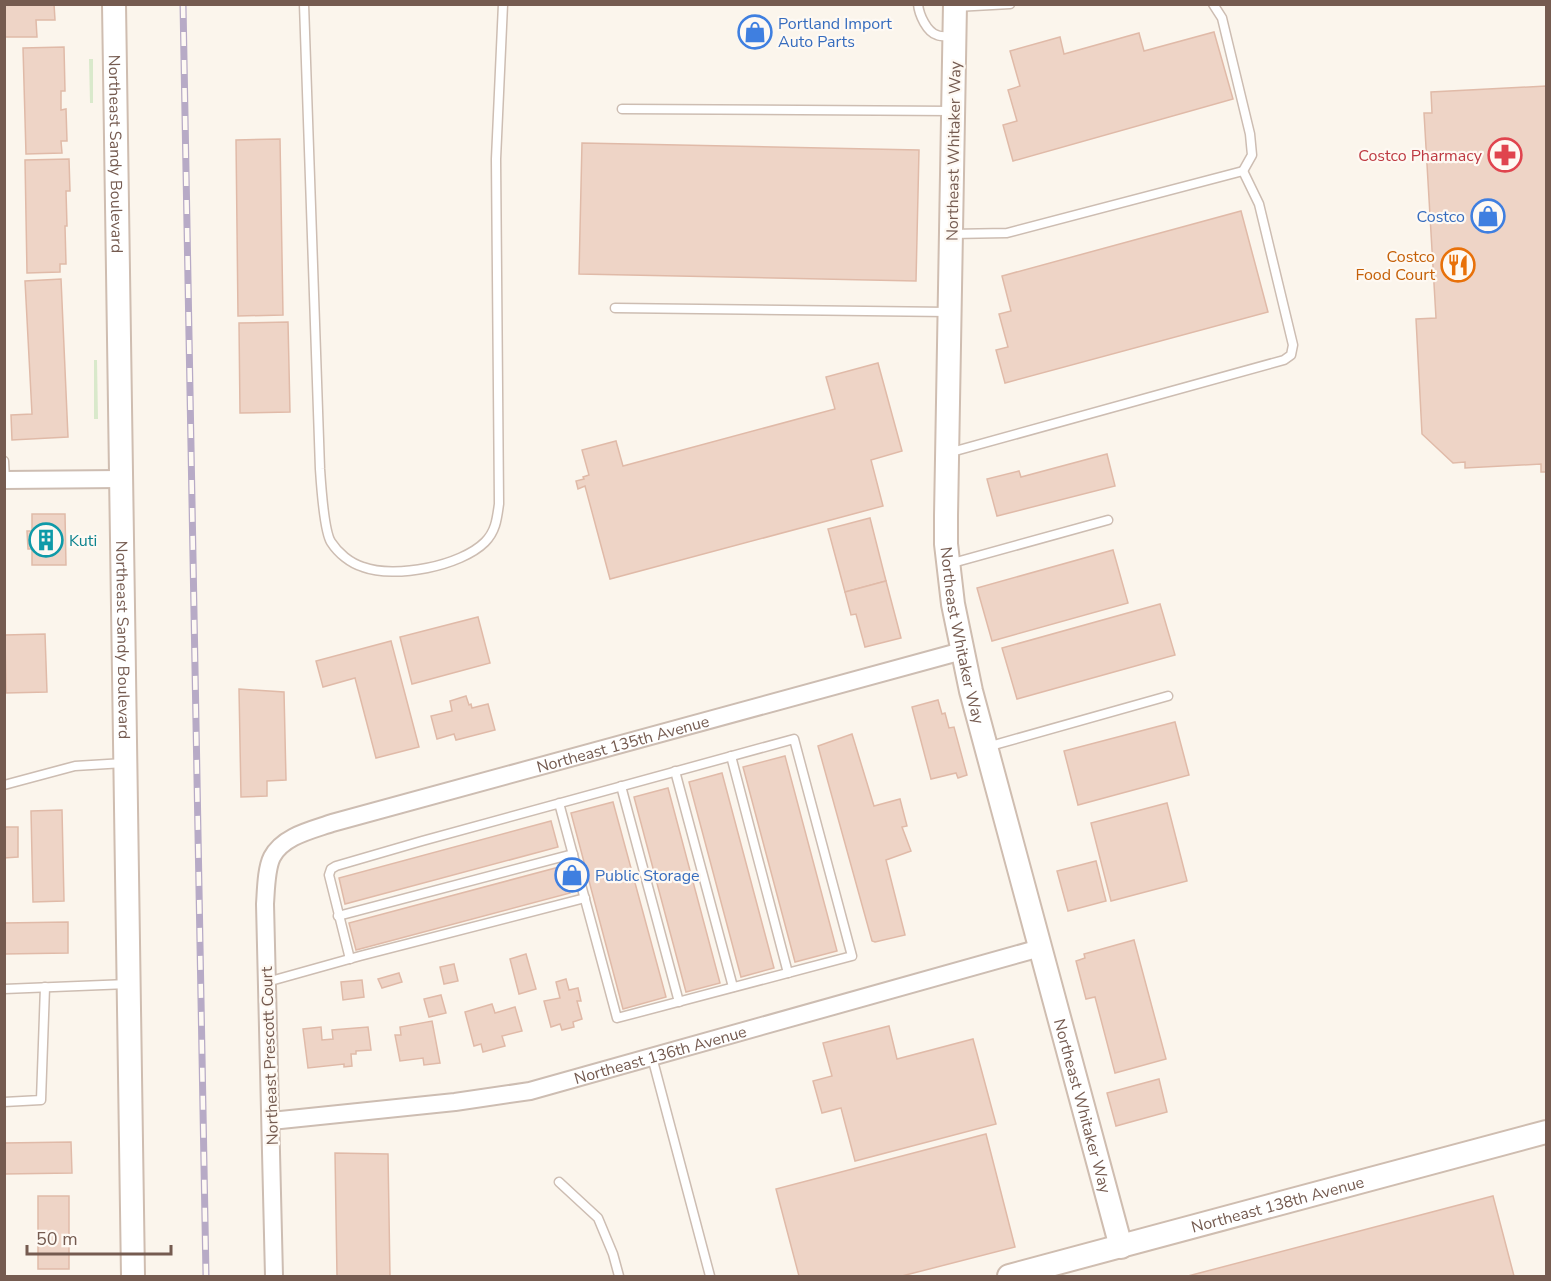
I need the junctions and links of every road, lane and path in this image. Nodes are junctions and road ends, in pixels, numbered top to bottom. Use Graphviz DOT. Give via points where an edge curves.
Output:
graph roads {
  1 [pos="114,4"];
  2 [pos="304,4"];
  3 [pos="503,4"];
  4 [pos="918,4"];
  5 [pos="1010,4"];
  6 [pos="1213,4"];
  7 [pos="955,6"];
  8 [pos="955,37"];
  9 [pos="622,110"];
  10 [pos="954,111"];
  11 [pos="1243,171"];
  12 [pos="951,234"];
  13 [pos="615,308"];
  14 [pos="949,312"];
  15 [pos="947,453"];
  16 [pos="4,461"];
  17 [pos="121,479"];
  18 [pos="5,480"];
  19 [pos="1108,520"];
  20 [pos="948,564"];
  21 [pos="962,651"];
  22 [pos="1168,696"];
  23 [pos="986,747"];
  24 [pos="730,756"];
  25 [pos="125,763"];
  26 [pos="675,771"];
  27 [pos="4,785"];
  28 [pos="621,786"];
  29 [pos="559,803"];
  30 [pos="286,842"];
  31 [pos="573,854"];
  32 [pos="585,898"];
  33 [pos="338,916"];
  34 [pos="1040,948"];
  35 [pos="350,959"];
  36 [pos="788,973"];
  37 [pos="267,982"];
  38 [pos="128,984"];
  39 [pos="45,987"];
  40 [pos="733,987"];
  41 [pos="4,988"];
  42 [pos="679,1002"];
  43 [pos="652,1057"];
  44 [pos="4,1102"];
  45 [pos="271,1121"];
  46 [pos="1546,1132"];
  47 [pos="559,1182"];
  48 [pos="1120,1247"];
  49 [pos="133,1276"];
  50 [pos="274,1276"];
  51 [pos="619,1276"];
  52 [pos="710,1276"];
  53 [pos="1009,1276"];
  1 -- 17 [label="street, Northeast Sandy Boulevard"];
  2 -- 3 [label="lane" via="320,469 325,515 329,540 343,556 363,567 391,572 460,559 485,542 496,527 500,504 496,159"];
  4 -- 8 [label="lane" via="928,28 936,35"];
  5 -- 7 [label="lane"];
  6 -- 11 [label="lane" via="1222,18 1250,134 1252,155"];
  7 -- 8 [label="street, Northeast Whitaker Way"];
  8 -- 10 [label="street, Northeast Whitaker Way"];
  9 -- 10 [label="lane"];
  10 -- 12 [label="street, Northeast Whitaker Way"];
  11 -- 12 [label="lane" via="1007,233"];
  11 -- 15 [label="lane" via="1259,204 1293,345 1291,355"];
  12 -- 14 [label="street, Northeast Whitaker Way"];
  13 -- 14 [label="lane"];
  14 -- 15 [label="street, Northeast Whitaker Way"];
  15 -- 20 [label="street, Northeast Whitaker Way"];
  16 -- 18 [label="lane"];
  17 -- 18 [label="street"];
  17 -- 25 [label="street, Northeast Sandy Boulevard"];
  19 -- 20 [label="lane"];
  20 -- 21 [label="street, Northeast Whitaker Way"];
  21 -- 23 [label="street, Northeast Whitaker Way"];
  21 -- 30 [label="street, Northeast 135th Avenue" via="332,823"];
  22 -- 23 [label="lane"];
  23 -- 34 [label="street, Northeast Whitaker Way"];
  24 -- 26 [label="lane"];
  24 -- 36 [label="lane"];
  24 -- 36 [label="lane" via="794,739 846,933 852,956"];
  25 -- 27 [label="lane" via="75,766"];
  25 -- 38 [label="street, Northeast Sandy Boulevard"];
  26 -- 28 [label="lane"];
  26 -- 40 [label="lane"];
  28 -- 29 [label="lane"];
  28 -- 42 [label="lane"];
  29 -- 31 [label="lane"];
  29 -- 33 [label="lane" via="336,866 329,875"];
  30 -- 37 [label="street, Northeast Prescott Court" via="272,858 267,876"];
  31 -- 32 [label="lane"];
  31 -- 33 [label="lane"];
  32 -- 35 [label="lane"];
  32 -- 42 [label="lane" via="617,1018"];
  33 -- 35 [label="lane"];
  34 -- 43 [label="street, Northeast 136th Avenue"];
  34 -- 48 [label="street, Northeast Whitaker Way"];
  35 -- 37 [label="lane"];
  36 -- 40 [label="lane"];
  37 -- 45 [label="street, Northeast Prescott Court"];
  38 -- 39 [label="lane"];
  38 -- 49 [label="street, Northeast Sandy Boulevard"];
  39 -- 41 [label="lane"];
  39 -- 44 [label="lane" via="41,1100"];
  40 -- 42 [label="lane"];
  43 -- 45 [label="street, Northeast 136th Avenue" via="530,1091"];
  43 -- 52 [label="lane"];
  45 -- 50 [label="street, Northeast Prescott Court"];
  46 -- 48 [label="street, Northeast 138th Avenue"];
  47 -- 51 [label="lane" via="598,1218"];
  48 -- 53 [label="street, Northeast 138th Avenue"];
}
